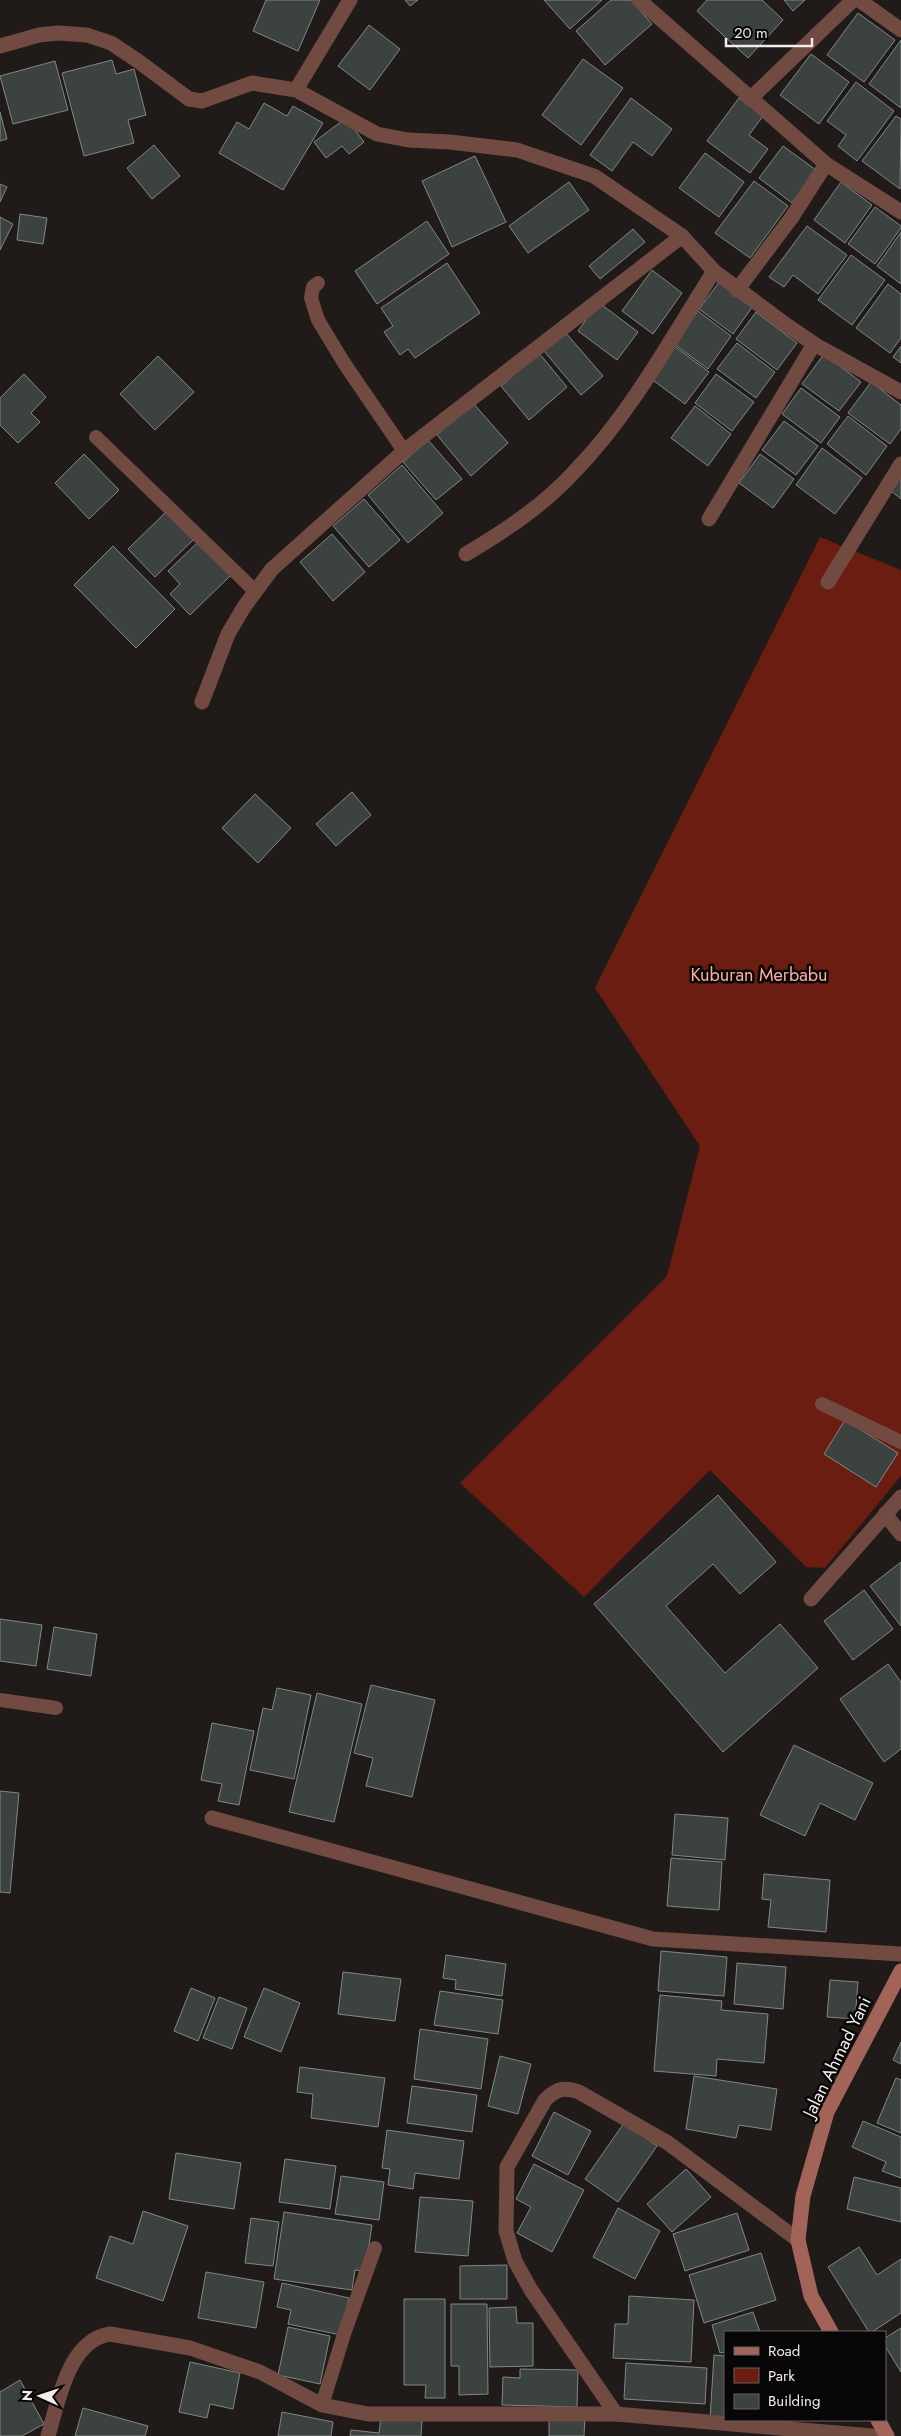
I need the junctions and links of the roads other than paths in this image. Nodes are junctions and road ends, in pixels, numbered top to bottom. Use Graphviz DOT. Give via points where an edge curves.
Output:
graph roads {
  1 [pos="350,0"];
  2 [pos="639,0"];
  3 [pos="853,0"];
  4 [pos="859,0"];
  5 [pos="901,30"];
  6 [pos="0,46"];
  7 [pos="296,90"];
  8 [pos="750,99"];
  9 [pos="826,164"];
  10 [pos="901,212"];
  11 [pos="682,236"];
  12 [pos="714,271"];
  13 [pos="318,283"];
  14 [pos="738,290"];
  15 [pos="814,344"];
  16 [pos="901,392"];
  17 [pos="96,438"];
  18 [pos="404,451"];
  19 [pos="901,464"];
  20 [pos="709,518"];
  21 [pos="466,554"];
  22 [pos="828,582"];
  23 [pos="255,591"];
  24 [pos="202,702"];
  25 [pos="822,1404"];
  26 [pos="901,1442"];
  27 [pos="901,1496"];
  28 [pos="885,1514"];
  29 [pos="901,1534"];
  30 [pos="811,1599"];
  31 [pos="0,1700"];
  32 [pos="56,1708"];
  33 [pos="212,1818"];
  34 [pos="901,1954"];
  35 [pos="901,1972"];
  36 [pos="798,2240"];
  37 [pos="375,2248"];
  38 [pos="829,2331"];
  39 [pos="322,2405"];
  40 [pos="616,2414"];
  41 [pos="879,2421"];
  42 [pos="48,2436"];
  43 [pos="872,2436"];
  44 [pos="887,2436"];
  1 -- 7 [label="street"];
  2 -- 8 [label="street"];
  3 -- 8 [label="street"];
  4 -- 5 [label="street"];
  6 -- 7 [label="street" via="49,34 87,35 111,44 189,99 202,101 252,83"];
  7 -- 11 [label="street" via="377,134 517,150 594,176"];
  8 -- 9 [label="street"];
  9 -- 10 [label="street"];
  9 -- 14 [label="street"];
  11 -- 12 [label="street"];
  11 -- 18 [label="street"];
  12 -- 14 [label="street"];
  12 -- 21 [label="street" via="614,426 575,472 510,528"];
  13 -- 18 [label="lane" via="313,287 312,298 318,320"];
  14 -- 15 [label="street"];
  15 -- 16 [label="street"];
  15 -- 20 [label="street"];
  17 -- 23 [label="lane"];
  18 -- 23 [label="street" via="272,569"];
  19 -- 22 [label="street"];
  23 -- 24 [label="street" via="228,634"];
  25 -- 26 [label="lane"];
  27 -- 28 [label="street"];
  28 -- 29 [label="street"];
  28 -- 30 [label="street"];
  31 -- 32 [label="lane"];
  33 -- 34 [label="street" via="653,1938"];
  35 -- 36 [label="street, Jalan Ahmad Yani" via="827,2112 803,2196"];
  36 -- 38 [label="street, Jalan Ahmad Yani" via="811,2296"];
  36 -- 40 [label="street" via="668,2143 580,2092 565,2088 554,2091 545,2100 507,2166 506,2231 515,2261 531,2290"];
  37 -- 39 [label="lane"];
  39 -- 40 [label="street" via="368,2414"];
  39 -- 42 [label="street" via="260,2372 190,2348 110,2334 101,2336 82,2350 58,2397"];
  40 -- 43 [label="street"];
  41 -- 44 [label="street"];
}
